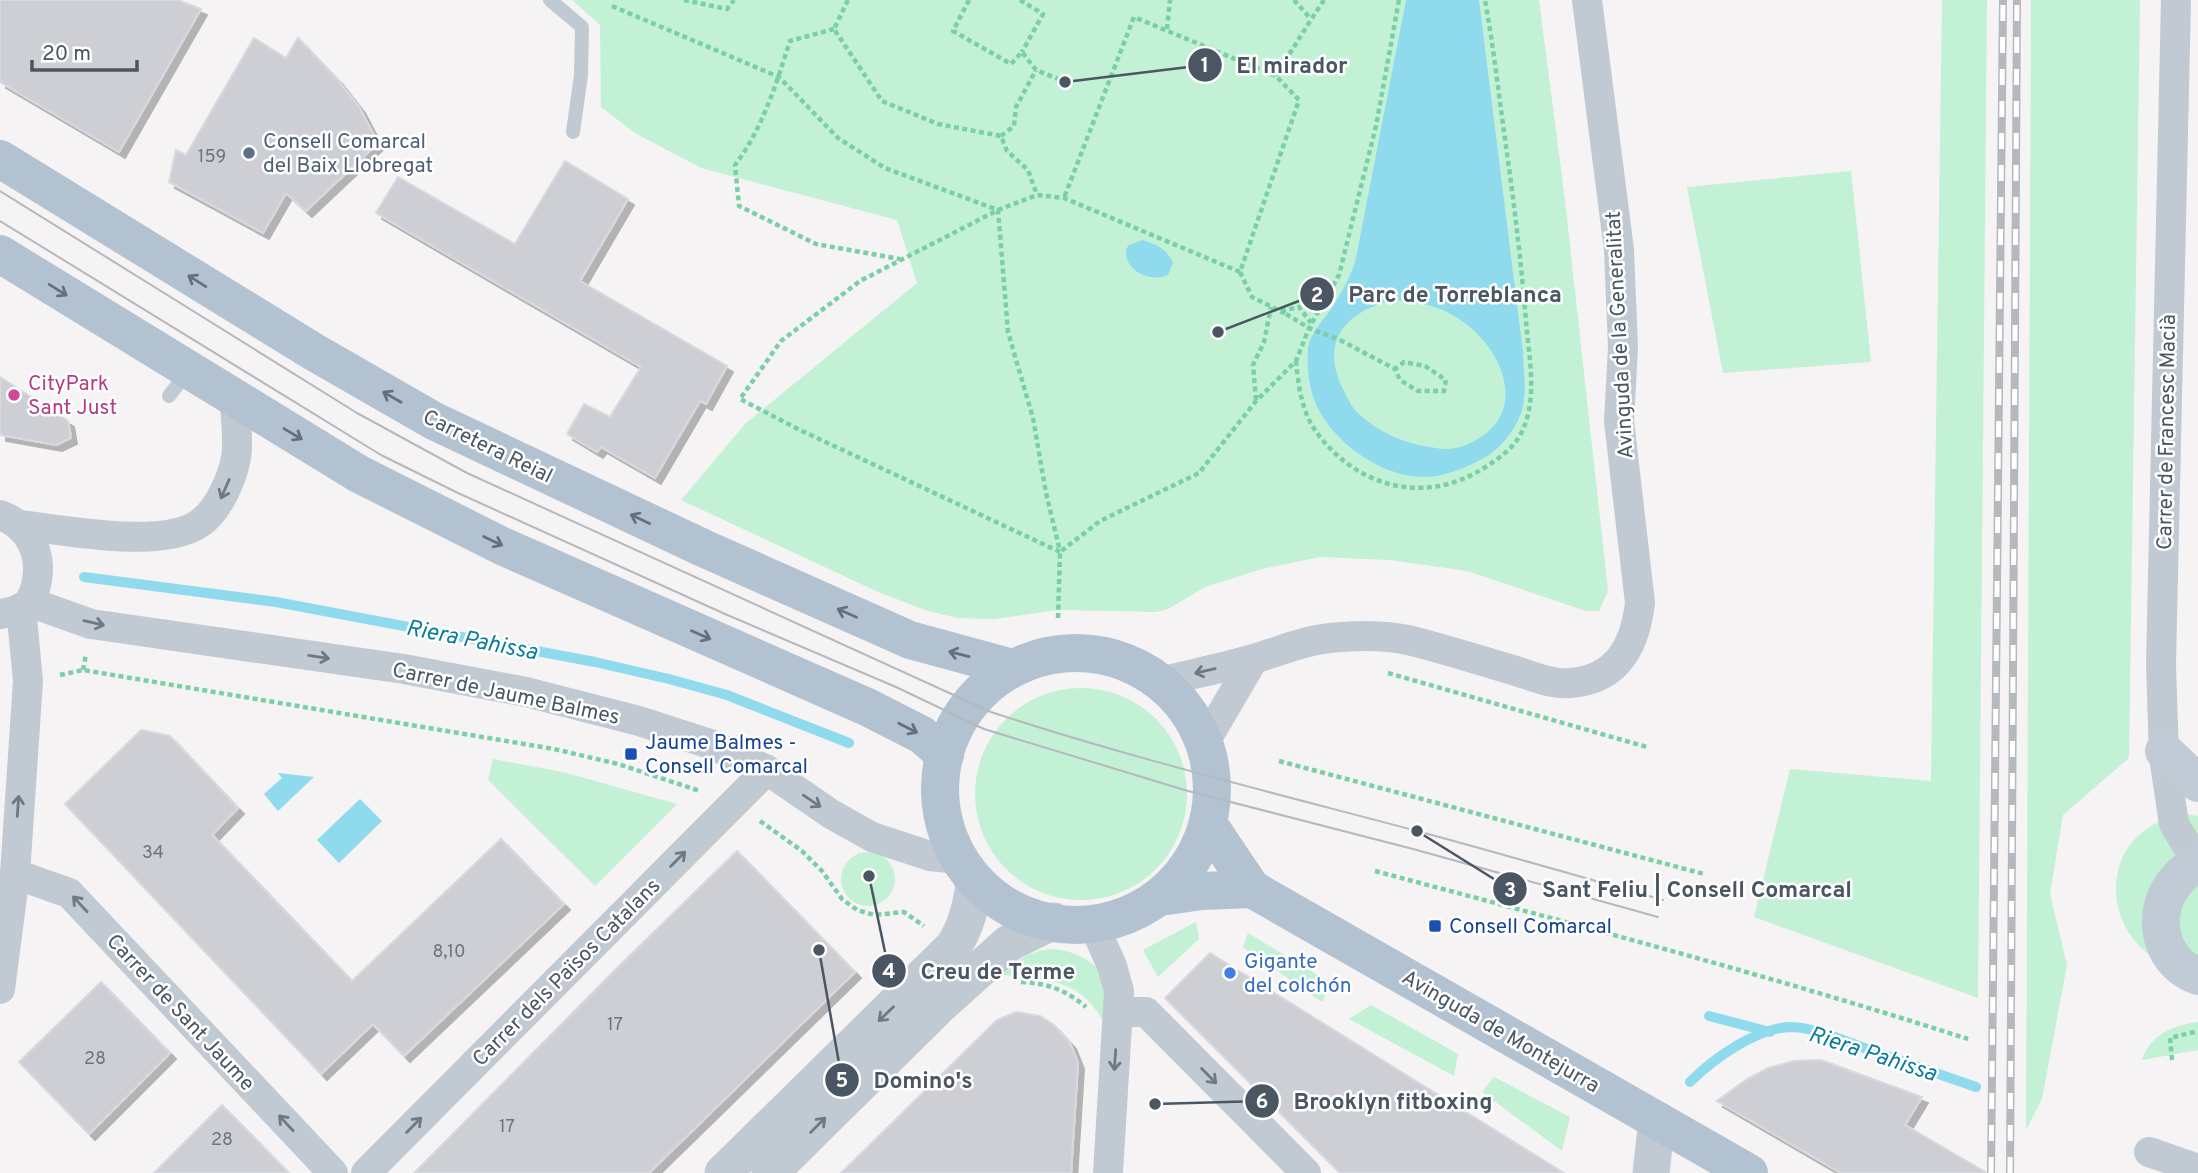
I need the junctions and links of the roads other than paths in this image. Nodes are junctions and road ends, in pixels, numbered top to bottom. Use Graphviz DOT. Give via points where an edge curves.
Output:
graph roads {
  1 [pos="550,0"];
  2 [pos="1587,0"];
  3 [pos="2176,0"];
  4 [pos="573,132"];
  5 [pos="0,159"];
  6 [pos="0,254"];
  7 [pos="235,398"];
  8 [pos="10,520"];
  9 [pos="17,608"];
  10 [pos="1253,660"];
  11 [pos="1009,667"];
  12 [pos="1156,683"];
  13 [pos="1205,742"];
  14 [pos="2164,751"];
  15 [pos="945,755"];
  16 [pos="767,770"];
  17 [pos="2198,783"];
  18 [pos="1209,825"];
  19 [pos="2198,854"];
  20 [pos="2198,864"];
  21 [pos="966,870"];
  22 [pos="15,874"];
  23 [pos="1252,889"];
  24 [pos="1160,897"];
  25 [pos="1054,921"];
  26 [pos="1093,923"];
  27 [pos="2198,976"];
  28 [pos="0,989"];
  29 [pos="1105,1013"];
  30 [pos="1657,1120"];
  31 [pos="2149,1152"];
  32 [pos="2198,1169"];
  33 [pos="333,1173"];
  34 [pos="366,1173"];
  35 [pos="723,1173"];
  36 [pos="770,1173"];
  37 [pos="1108,1173"];
  38 [pos="1306,1173"];
  39 [pos="1651,1173"];
  40 [pos="1749,1173"];
  1 -- 4 [label="lane" via="582,27"];
  2 -- 10 [label="street, Avinguda de la Generalitat" via="1619,250 1623,347 1619,421 1640,603 1637,628 1626,652 1594,678 1569,684 1387,637 1342,636 1306,650"];
  3 -- 14 [label="street, Carrer de Francesc Macià" via="2161,664"];
  11 -- 5 [label="main road, Carretera Reial, one-way" via="910,640 434,421"];
  6 -- 7 [label="main road, one-way" via="179,383"];
  7 -- 8 [label="street, one-way" via="237,457 224,495 201,523 170,536 128,537"];
  7 -- 15 [label="main road, one-way" via="426,509 867,707 922,736"];
  8 -- 9 [label="street" via="30,538 39,570 36,587"];
  9 -- 16 [label="street, Carrer de Jaume Balmes, one-way" via="91,624 404,669 526,692 639,721 710,744"];
  22 -- 9 [label="street, one-way" via="28,681"];
  10 -- 12 [label="street, Avinguda de la Generalitat, one-way"];
  10 -- 13 [label="street"];
  11 -- 12 [label="main road" via="1049,653 1088,654 1125,665"];
  11 -- 15 [label="main road" via="966,706"];
  12 -- 13 [label="main road" via="1184,707"];
  13 -- 18 [label="main road" via="1213,766"];
  14 -- 17 [label="main road"];
  14 -- 19 [label="street, Carrer de Francesc Macià" via="2174,824"];
  15 -- 21 [label="main road" via="940,780 942,812"];
  16 -- 21 [label="street, Carrer de Jaume Balmes, one-way" via="872,837"];
  34 -- 16 [label="street, Carrer dels Països Catalans, one-way"];
  18 -- 23 [label="main road, Avinguda de Montejurra"];
  18 -- 24 [label="main road" via="1180,878"];
  20 -- 27 [label="main road" via="2172,884 2160,923 2164,943 2175,961"];
  21 -- 25 [label="main road" via="1006,904 1029,916"];
  21 -- 35 [label="street, one-way" via="971,910 953,947"];
  22 -- 28 [label="street"];
  33 -- 22 [label="street, Carrer de Sant Jaume, one-way" via="69,893"];
  23 -- 24 [label="main road"];
  23 -- 30 [label="main road, Avinguda de Montejurra"];
  24 -- 26 [label="main road" via="1115,919"];
  25 -- 26 [label="main road"];
  36 -- 25 [label="street, one-way" via="1009,943"];
  26 -- 29 [label="street" via="1119,991"];
  29 -- 37 [label="street, one-way"];
  29 -- 38 [label="street, one-way" via="1146,1012"];
  30 -- 39 [label="street"];
  30 -- 40 [label="main road, Avinguda de Montejurra"];
  31 -- 32 [label="street"];
}
